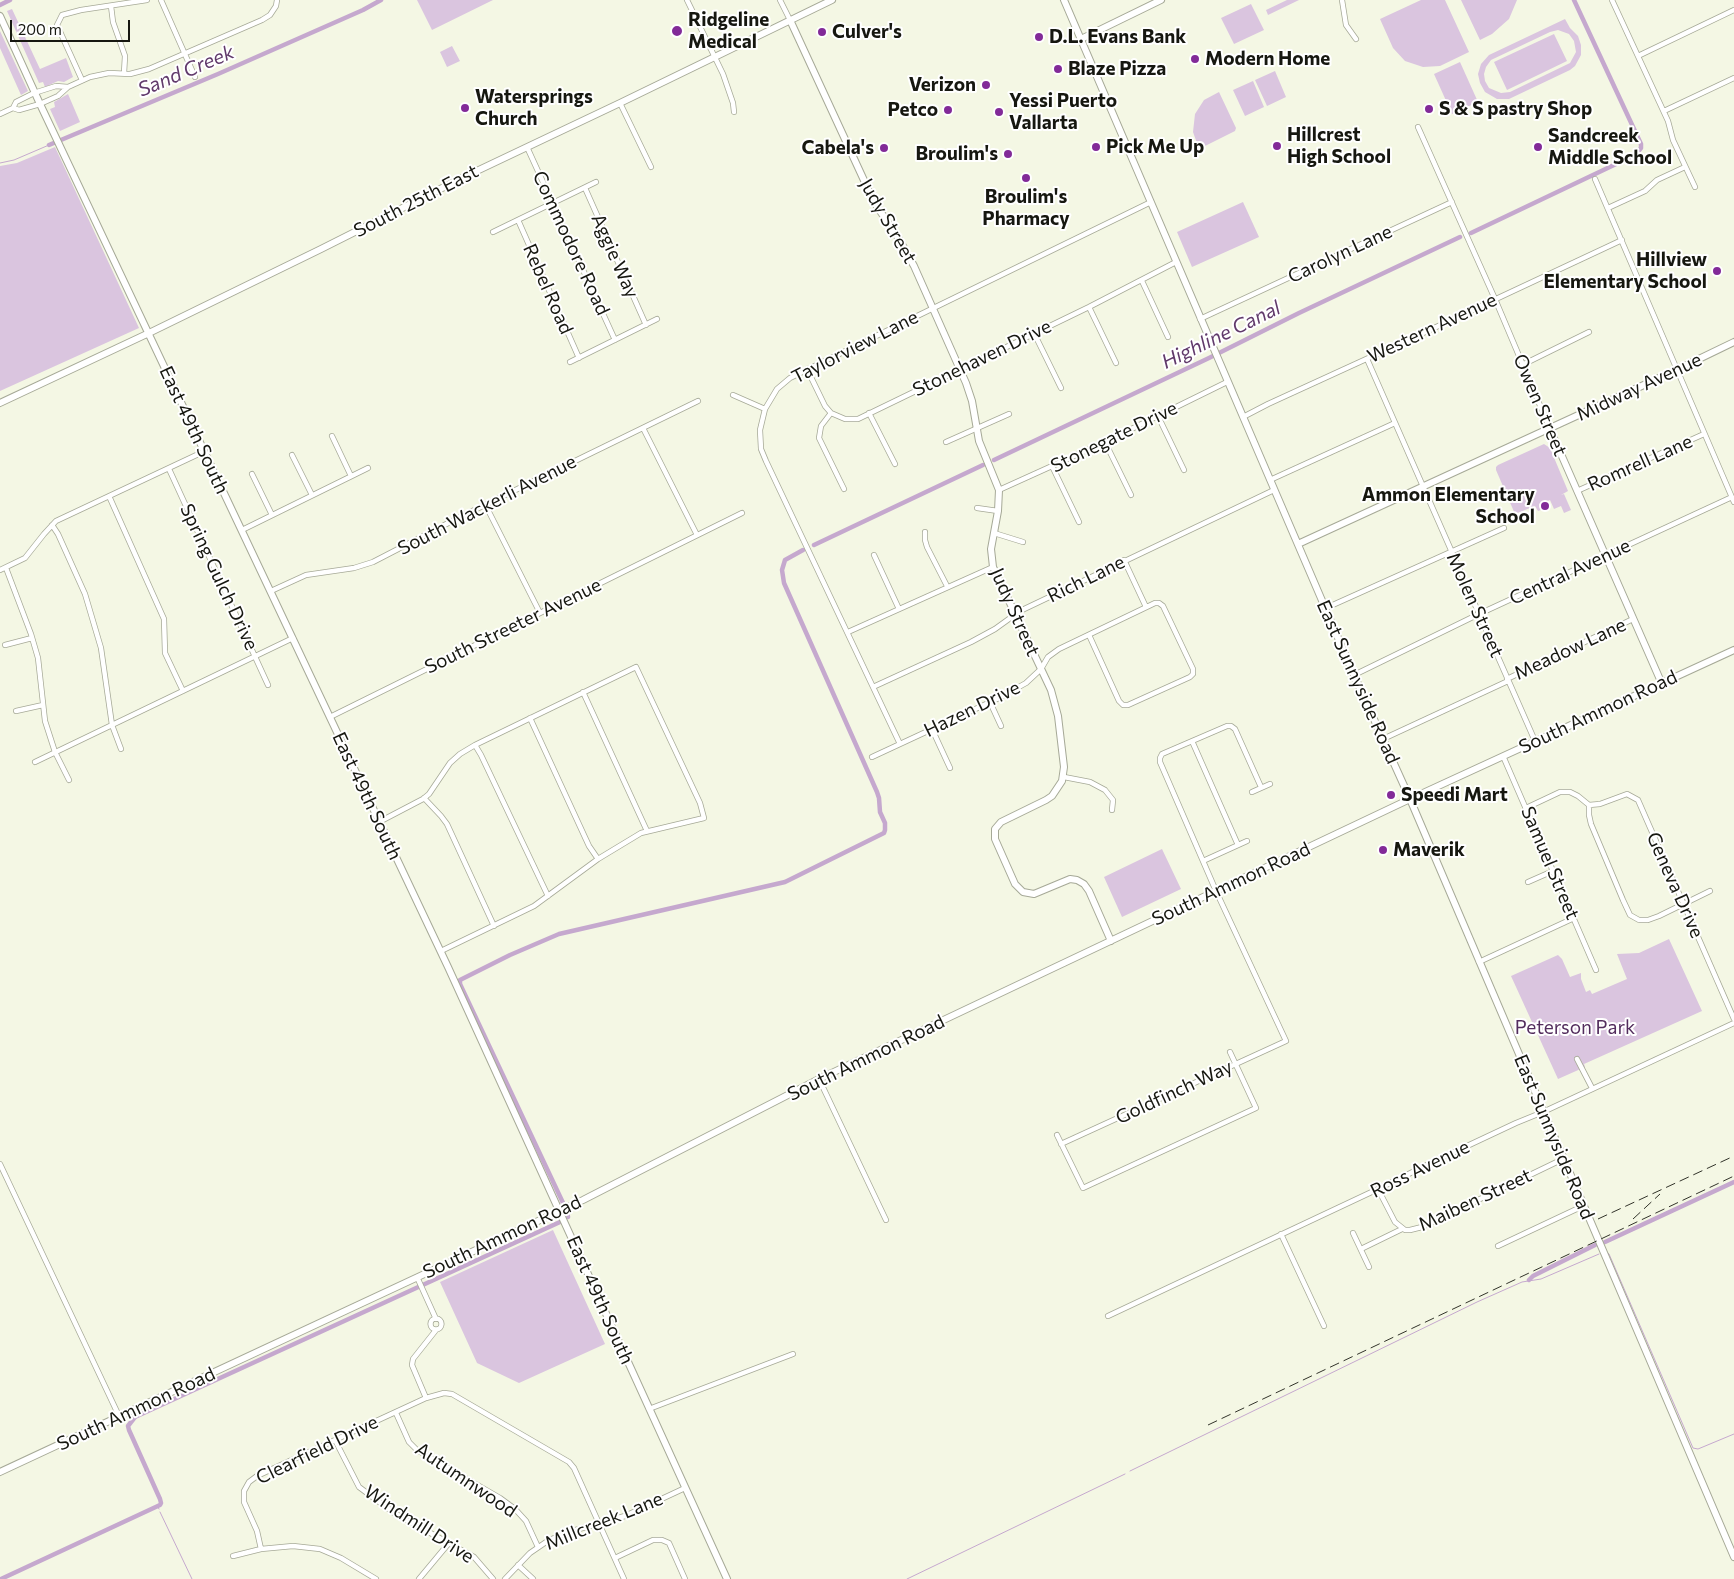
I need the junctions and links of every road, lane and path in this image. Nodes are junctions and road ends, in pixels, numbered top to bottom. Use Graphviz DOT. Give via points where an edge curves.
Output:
graph roads {
  1 [pos="147,0"];
  2 [pos="161,0"];
  3 [pos="277,0"];
  4 [pos="687,0"];
  5 [pos="780,0"];
  6 [pos="832,0"];
  7 [pos="1064,0"];
  8 [pos="1161,0"];
  9 [pos="1342,0"];
  10 [pos="1613,0"];
  11 [pos="111,6"];
  12 [pos="1734,10"];
  13 [pos="0,16"];
  14 [pos="790,20"];
  15 [pos="1356,39"];
  16 [pos="1081,40"];
  17 [pos="184,53"];
  18 [pos="1638,56"];
  19 [pos="715,57"];
  20 [pos="124,73"];
  21 [pos="195,77"];
  22 [pos="1734,78"];
  23 [pos="82,80"];
  24 [pos="68,87"];
  25 [pos="34,93"];
  26 [pos="620,103"];
  27 [pos="40,104"];
  28 [pos="13,108"];
  29 [pos="1664,111"];
  30 [pos="734,112"];
  31 [pos="0,114"];
  32 [pos="1418,127"];
  33 [pos="527,147"];
  34 [pos="1685,166"];
  35 [pos="651,167"];
  36 [pos="1595,179"];
  37 [pos="596,182"];
  38 [pos="1695,187"];
  39 [pos="585,188"];
  40 [pos="1151,202"];
  41 [pos="1452,202"];
  42 [pos="552,203"];
  43 [pos="1608,208"];
  44 [pos="518,220"];
  45 [pos="493,232"];
  46 [pos="1622,240"];
  47 [pos="1176,262"];
  48 [pos="1142,281"];
  49 [pos="1495,299"];
  50 [pos="933,307"];
  51 [pos="1089,307"];
  52 [pos="657,319"];
  53 [pos="1200,319"];
  54 [pos="646,325"];
  55 [pos="1589,332"];
  56 [pos="148,333"];
  57 [pos="1034,333"];
  58 [pos="1168,337"];
  59 [pos="615,340"];
  60 [pos="1734,342"];
  61 [pos="579,358"];
  62 [pos="1367,359"];
  63 [pos="570,362"];
  64 [pos="1116,363"];
  65 [pos="1522,365"];
  66 [pos="960,369"];
  67 [pos="807,370"];
  68 [pos="1676,370"];
  69 [pos="1228,382"];
  70 [pos="1061,388"];
  71 [pos="733,396"];
  72 [pos="698,401"];
  73 [pos="0,403"];
  74 [pos="765,409"];
  75 [pos="831,413"];
  76 [pos="869,413"];
  77 [pos="1009,414"];
  78 [pos="1158,416"];
  79 [pos="1243,417"];
  80 [pos="1395,423"];
  81 [pos="643,428"];
  82 [pos="1550,428"];
  83 [pos="977,429"];
  84 [pos="1704,434"];
  85 [pos="332,436"];
  86 [pos="946,442"];
  87 [pos="1105,442"];
  88 [pos="205,452"];
  89 [pos="292,455"];
  90 [pos="895,464"];
  91 [pos="1052,466"];
  92 [pos="368,468"];
  93 [pos="169,469"];
  94 [pos="1184,470"];
  95 [pos="252,474"];
  96 [pos="351,476"];
  97 [pos="1270,480"];
  98 [pos="1423,488"];
  99 [pos="844,489"];
  100 [pos="999,490"];
  101 [pos="1274,490"];
  102 [pos="1577,491"];
  103 [pos="1131,494"];
  104 [pos="109,496"];
  105 [pos="312,496"];
  106 [pos="1733,500"];
  107 [pos="486,506"];
  108 [pos="977,508"];
  109 [pos="998,512"];
  110 [pos="742,513"];
  111 [pos="272,515"];
  112 [pos="1079,522"];
  113 [pos="52,525"];
  114 [pos="1504,528"];
  115 [pos="242,530"];
  116 [pos="925,532"];
  117 [pos="994,533"];
  118 [pos="697,535"];
  119 [pos="1023,542"];
  120 [pos="1298,544"];
  121 [pos="1451,551"];
  122 [pos="1605,555"];
  123 [pos="874,556"];
  124 [pos="1124,560"];
  125 [pos="993,567"];
  126 [pos="6,568"];
  127 [pos="0,570"];
  128 [pos="947,586"];
  129 [pos="271,590"];
  130 [pos="1146,608"];
  131 [pos="1326,608"];
  132 [pos="899,609"];
  133 [pos="540,613"];
  134 [pos="1014,613"];
  135 [pos="1478,614"];
  136 [pos="1633,619"];
  137 [pos="848,632"];
  138 [pos="1088,635"];
  139 [pos="32,638"];
  140 [pos="293,638"];
  141 [pos="5,645"];
  142 [pos="1734,651"];
  143 [pos="255,656"];
  144 [pos="1041,669"];
  145 [pos="1354,674"];
  146 [pos="1507,680"];
  147 [pos="1662,684"];
  148 [pos="268,685"];
  149 [pos="873,687"];
  150 [pos="183,690"];
  151 [pos="583,692"];
  152 [pos="990,702"];
  153 [pos="43,704"];
  154 [pos="16,711"];
  155 [pos="330,716"];
  156 [pos="530,718"];
  157 [pos="112,725"];
  158 [pos="1001,726"];
  159 [pos="932,729"];
  160 [pos="1383,739"];
  161 [pos="1192,741"];
  162 [pos="1535,741"];
  163 [pos="900,744"];
  164 [pos="475,745"];
  165 [pos="121,749"];
  166 [pos="56,752"];
  167 [pos="1503,756"];
  168 [pos="872,757"];
  169 [pos="35,762"];
  170 [pos="950,768"];
  171 [pos="1064,777"];
  172 [pos="69,780"];
  173 [pos="1270,784"];
  174 [pos="1261,787"];
  175 [pos="1252,792"];
  176 [pos="424,798"];
  177 [pos="1410,798"];
  178 [pos="1589,805"];
  179 [pos="1526,808"];
  180 [pos="1112,810"];
  181 [pos="379,822"];
  182 [pos="647,831"];
  183 [pos="1247,841"];
  184 [pos="1238,845"];
  185 [pos="598,859"];
  186 [pos="1203,861"];
  187 [pos="1553,871"];
  188 [pos="1528,882"];
  189 [pos="1216,891"];
  190 [pos="1710,891"];
  191 [pos="548,896"];
  192 [pos="1683,904"];
  193 [pos="1574,918"];
  194 [pos="494,926"];
  195 [pos="1111,940"];
  196 [pos="440,951"];
  197 [pos="1479,962"];
  198 [pos="1596,970"];
  199 [pos="1734,1019"];
  200 [pos="1734,1023"];
  201 [pos="1230,1052"];
  202 [pos="1577,1059"];
  203 [pos="1236,1064"];
  204 [pos="819,1079"];
  205 [pos="1592,1088"];
  206 [pos="1543,1112"];
  207 [pos="1057,1134"];
  208 [pos="1062,1144"];
  209 [pos="1563,1159"];
  210 [pos="0,1164"];
  211 [pos="1378,1189"];
  212 [pos="1583,1206"];
  213 [pos="560,1211"];
  214 [pos="886,1220"];
  215 [pos="1402,1229"];
  216 [pos="1353,1233"];
  217 [pos="1281,1234"];
  218 [pos="1498,1246"];
  219 [pos="1361,1249"];
  220 [pos="1369,1268"];
  221 [pos="417,1279"];
  222 [pos="1108,1316"];
  223 [pos="436,1319"];
  224 [pos="1324,1326"];
  225 [pos="436,1330"];
  226 [pos="793,1354"];
  227 [pos="426,1398"];
  228 [pos="649,1409"];
  229 [pos="396,1412"];
  230 [pos="119,1416"];
  231 [pos="335,1440"];
  232 [pos="0,1472"];
  233 [pos="685,1488"];
  234 [pos="599,1524"];
  235 [pos="449,1543"];
  236 [pos="538,1547"];
  237 [pos="261,1549"];
  238 [pos="233,1556"];
  239 [pos="615,1558"];
  240 [pos="1734,1558"];
  241 [pos="518,1565"];
  242 [pos="376,1579"];
  243 [pos="419,1579"];
  244 [pos="493,1579"];
  245 [pos="505,1579"];
  246 [pos="533,1579"];
  247 [pos="624,1579"];
  248 [pos="685,1579"];
  249 [pos="727,1579"];
  1 -- 11 [label="street"];
  2 -- 17 [label="street"];
  3 -- 17 [label="street" via="270,15 262,20"];
  4 -- 19 [label="street"];
  5 -- 14 [label="street"];
  6 -- 14 [label="street, South 25th East"];
  7 -- 16 [label="street, East Sunnyside Road"];
  8 -- 16 [label="street"];
  9 -- 15 [label="street" via="1346,25"];
  10 -- 18 [label="street"];
  11 -- 20 [label="street" via="113,22 124,49"];
  11 -- 23 [label="street" via="62,15 57,25"];
  12 -- 18 [label="street"];
  13 -- 25 [label="street, East 49th South"];
  14 -- 19 [label="street, South 25th East"];
  14 -- 50 [label="street, Judy Street" via="874,202 908,254"];
  16 -- 40 [label="street, East Sunnyside Road"];
  17 -- 20 [label="street" via="149,69"];
  17 -- 21 [label="street"];
  18 -- 29 [label="street"];
  19 -- 26 [label="street, South 25th East"];
  19 -- 30 [label="street"];
  20 -- 23 [label="street" via="100,74"];
  22 -- 29 [label="street"];
  23 -- 24 [label="street"];
  24 -- 25 [label="street" via="56,86"];
  24 -- 27 [label="street" via="58,96"];
  25 -- 27 [label="street, East 49th South"];
  25 -- 28 [label="street" via="16,102"];
  26 -- 33 [label="street, South 25th East"];
  26 -- 35 [label="street"];
  27 -- 28 [label="street" via="19,110"];
  27 -- 56 [label="street, East 49th South"];
  28 -- 31 [label="street"];
  29 -- 34 [label="street"];
  32 -- 41 [label="street, Owen Street"];
  33 -- 42 [label="street, Commodore Road"];
  33 -- 56 [label="street, South 25th East"];
  34 -- 38 [label="street"];
  34 -- 43 [label="street" via="1657,180 1645,191"];
  36 -- 43 [label="street"];
  37 -- 39 [label="street"];
  39 -- 42 [label="street"];
  39 -- 54 [label="street, Aggie Way"];
  40 -- 47 [label="street, East Sunnyside Road"];
  40 -- 50 [label="street, Taylorview Lane"];
  41 -- 49 [label="street, Owen Street"];
  41 -- 53 [label="street, Carolyn Lane"];
  42 -- 44 [label="street"];
  42 -- 59 [label="street, Commodore Road"];
  43 -- 46 [label="street"];
  44 -- 45 [label="street"];
  44 -- 61 [label="street, Rebel Road"];
  46 -- 49 [label="street, Western Avenue"];
  46 -- 68 [label="street"];
  47 -- 48 [label="street, Stonehaven Drive"];
  47 -- 53 [label="street, East Sunnyside Road"];
  48 -- 51 [label="street, Stonehaven Drive"];
  48 -- 58 [label="street"];
  49 -- 62 [label="street, Western Avenue"];
  49 -- 65 [label="street, Owen Street"];
  50 -- 66 [label="street, Judy Street"];
  50 -- 67 [label="street, Taylorview Lane"];
  51 -- 57 [label="street, Stonehaven Drive"];
  51 -- 64 [label="street"];
  52 -- 54 [label="street"];
  53 -- 69 [label="street, East Sunnyside Road"];
  54 -- 59 [label="street"];
  55 -- 65 [label="street"];
  56 -- 73 [label="street, South 25th East"];
  56 -- 88 [label="street, East 49th South"];
  57 -- 66 [label="street, Stonehaven Drive"];
  57 -- 70 [label="street"];
  59 -- 61 [label="street"];
  60 -- 68 [label="street, Midway Avenue"];
  61 -- 63 [label="street"];
  62 -- 79 [label="street, Western Avenue"];
  62 -- 80 [label="street, Molen Street"];
  65 -- 82 [label="street, Owen Street"];
  66 -- 76 [label="street, Stonehaven Drive"];
  66 -- 83 [label="street, Judy Street" via="972,401"];
  67 -- 74 [label="street, Taylorview Lane" via="784,382"];
  67 -- 75 [label="street"];
  68 -- 82 [label="street, Midway Avenue"];
  68 -- 84 [label="street"];
  69 -- 78 [label="street, Stonegate Drive"];
  69 -- 79 [label="street, East Sunnyside Road"];
  71 -- 74 [label="street"];
  72 -- 81 [label="street, South Wackerli Avenue"];
  74 -- 137 [label="street, Taylorview Lane" via="760,430 761,449"];
  75 -- 76 [label="street, Stonehaven Drive" via="845,419 858,419"];
  75 -- 99 [label="street" via="820,426 819,438"];
  76 -- 90 [label="street"];
  77 -- 83 [label="street"];
  78 -- 87 [label="street, Stonegate Drive"];
  78 -- 94 [label="street"];
  79 -- 97 [label="street, East Sunnyside Road"];
  80 -- 97 [label="street"];
  80 -- 98 [label="street, Molen Street"];
  81 -- 107 [label="street, South Wackerli Avenue"];
  81 -- 118 [label="street"];
  82 -- 98 [label="street, Midway Avenue"];
  82 -- 102 [label="street, Owen Street"];
  83 -- 86 [label="street"];
  83 -- 100 [label="street, Judy Street"];
  84 -- 102 [label="street, Romrell Lane"];
  84 -- 106 [label="street"];
  85 -- 96 [label="street"];
  87 -- 91 [label="street, Stonegate Drive"];
  87 -- 103 [label="street"];
  88 -- 93 [label="street"];
  88 -- 115 [label="street, East 49th South"];
  89 -- 105 [label="street"];
  91 -- 100 [label="street, Stonegate Drive"];
  91 -- 112 [label="street"];
  92 -- 96 [label="street"];
  93 -- 104 [label="street"];
  93 -- 143 [label="street, Spring Gulch Drive"];
  95 -- 111 [label="street"];
  96 -- 105 [label="street"];
  97 -- 101 [label="street, East Sunnyside Road"];
  98 -- 120 [label="street, Midway Avenue"];
  98 -- 121 [label="street, Molen Street"];
  100 -- 109 [label="street, Judy Street"];
  101 -- 120 [label="street, East Sunnyside Road"];
  101 -- 124 [label="street, Rich Lane"];
  102 -- 122 [label="street, Owen Street"];
  104 -- 113 [label="street"];
  104 -- 150 [label="street" via="164,619 165,653"];
  105 -- 111 [label="street"];
  106 -- 122 [label="street, Central Avenue"];
  107 -- 129 [label="street, South Wackerli Avenue" via="373,562 306,575"];
  107 -- 133 [label="street"];
  108 -- 109 [label="street"];
  109 -- 117 [label="street, Judy Street"];
  110 -- 118 [label="street, South Streeter Avenue"];
  111 -- 115 [label="street"];
  113 -- 126 [label="street" via="26,558"];
  113 -- 157 [label="street" via="85,594 101,648"];
  114 -- 121 [label="street"];
  115 -- 129 [label="street, East 49th South"];
  116 -- 128 [label="street" via="927,547"];
  117 -- 119 [label="street"];
  117 -- 125 [label="street, Judy Street" via="991,549"];
  118 -- 133 [label="street, South Streeter Avenue"];
  120 -- 131 [label="street, East Sunnyside Road"];
  121 -- 131 [label="street"];
  121 -- 135 [label="street, Molen Street"];
  122 -- 135 [label="street, Central Avenue"];
  122 -- 136 [label="street, Owen Street"];
  123 -- 132 [label="street"];
  124 -- 130 [label="street"];
  124 -- 134 [label="street, Rich Lane"];
  125 -- 128 [label="street"];
  125 -- 134 [label="street, Judy Street"];
  126 -- 127 [label="street"];
  126 -- 139 [label="street"];
  128 -- 132 [label="street"];
  129 -- 140 [label="street, East 49th South"];
  130 -- 138 [label="street, Hazen Drive"];
  130 -- 138 [label="street" via="1155,603 1163,606 1193,669 1190,677 1122,705"];
  131 -- 145 [label="street, East Sunnyside Road"];
  132 -- 137 [label="street"];
  133 -- 155 [label="street, South Streeter Avenue"];
  134 -- 144 [label="street, Judy Street"];
  134 -- 149 [label="street, Rich Lane" via="971,642"];
  135 -- 145 [label="street, Central Avenue"];
  135 -- 146 [label="street, Molen Street"];
  136 -- 146 [label="street, Meadow Lane"];
  136 -- 147 [label="street, Owen Street"];
  137 -- 149 [label="street, Taylorview Lane"];
  138 -- 144 [label="street, Hazen Drive" via="1059,648"];
  139 -- 141 [label="street"];
  139 -- 153 [label="street" via="38,658"];
  140 -- 143 [label="street"];
  140 -- 155 [label="street, East 49th South"];
  142 -- 147 [label="street, South Ammon Road"];
  143 -- 148 [label="street, Spring Gulch Drive"];
  143 -- 150 [label="street"];
  144 -- 152 [label="street, Hazen Drive" via="1026,683"];
  144 -- 171 [label="street, Judy Street" via="1058,716"];
  145 -- 160 [label="street, East Sunnyside Road"];
  146 -- 160 [label="street, Meadow Lane"];
  146 -- 162 [label="street, Molen Street"];
  147 -- 162 [label="street, South Ammon Road"];
  149 -- 163 [label="street, Taylorview Lane"];
  150 -- 157 [label="street"];
  151 -- 156 [label="street"];
  151 -- 182 [label="street"];
  151 -- 182 [label="street" via="636,667 700,803 704,818"];
  152 -- 158 [label="street"];
  152 -- 159 [label="street, Hazen Drive"];
  153 -- 154 [label="street"];
  153 -- 166 [label="street" via="45,721"];
  155 -- 181 [label="street, East 49th South"];
  156 -- 164 [label="street"];
  156 -- 185 [label="street"];
  157 -- 165 [label="street"];
  157 -- 166 [label="street"];
  159 -- 163 [label="street, Hazen Drive"];
  159 -- 170 [label="street"];
  160 -- 177 [label="street, East Sunnyside Road"];
  161 -- 174 [label="street" via="1232,726"];
  161 -- 184 [label="street"];
  161 -- 186 [label="street" via="1162,754 1160,762"];
  162 -- 167 [label="street, South Ammon Road"];
  163 -- 168 [label="street, Hazen Drive"];
  164 -- 176 [label="street" via="450,763"];
  164 -- 191 [label="street"];
  166 -- 169 [label="street"];
  166 -- 172 [label="street"];
  167 -- 177 [label="street, South Ammon Road"];
  167 -- 179 [label="street, Samuel Street"];
  171 -- 180 [label="street" via="1090,782 1105,790 1113,800"];
  171 -- 195 [label="street" via="1046,800 1001,822 995,829 995,839 1015,884 1023,892 1034,894 1070,879 1084,884"];
  173 -- 174 [label="street"];
  174 -- 175 [label="street"];
  176 -- 181 [label="street"];
  176 -- 194 [label="street" via="447,824"];
  177 -- 189 [label="street, South Ammon Road"];
  177 -- 197 [label="street, East Sunnyside Road"];
  178 -- 179 [label="street" via="1570,792 1560,792"];
  178 -- 192 [label="street, Geneva Drive" via="1627,794 1638,800"];
  178 -- 192 [label="street" via="1591,824 1630,915 1648,920"];
  179 -- 187 [label="street, Samuel Street"];
  181 -- 196 [label="street, East 49th South"];
  182 -- 185 [label="street"];
  183 -- 184 [label="street"];
  184 -- 186 [label="street"];
  185 -- 191 [label="street"];
  186 -- 189 [label="street"];
  187 -- 188 [label="street"];
  187 -- 193 [label="street, Samuel Street"];
  189 -- 195 [label="street, South Ammon Road"];
  189 -- 203 [label="street, Goldfinch Way" via="1286,1041"];
  190 -- 192 [label="street"];
  191 -- 194 [label="street"];
  192 -- 199 [label="street, Geneva Drive"];
  193 -- 197 [label="street"];
  193 -- 198 [label="street, Samuel Street"];
  194 -- 196 [label="street"];
  195 -- 204 [label="street, South Ammon Road"];
  196 -- 213 [label="street, East 49th South"];
  197 -- 206 [label="street, East Sunnyside Road"];
  200 -- 205 [label="street, Ross Avenue"];
  201 -- 203 [label="street"];
  202 -- 205 [label="street"];
  203 -- 208 [label="street, Goldfinch Way"];
  203 -- 208 [label="street" via="1256,1108 1083,1188"];
  204 -- 213 [label="street, South Ammon Road"];
  204 -- 214 [label="street"];
  205 -- 206 [label="street, Ross Avenue"];
  206 -- 209 [label="street, East Sunnyside Road"];
  206 -- 211 [label="street, Ross Avenue"];
  207 -- 208 [label="street"];
  209 -- 212 [label="street, East Sunnyside Road"];
  209 -- 215 [label="street, Maiben Street" via="1422,1227"];
  210 -- 230 [label="street"];
  211 -- 215 [label="street, Maiben Street"];
  211 -- 217 [label="street, Ross Avenue"];
  212 -- 218 [label="street"];
  212 -- 240 [label="street, East Sunnyside Road"];
  213 -- 221 [label="street, South Ammon Road"];
  213 -- 228 [label="street, East 49th South"];
  215 -- 219 [label="street"];
  216 -- 219 [label="street"];
  217 -- 222 [label="street, Ross Avenue"];
  217 -- 224 [label="street"];
  219 -- 220 [label="street"];
  221 -- 223 [label="street"];
  221 -- 230 [label="street, South Ammon Road"];
  223 -- 225 [label="street" via="441,1325"];
  223 -- 225 [label="street" via="430,1323"];
  225 -- 227 [label="street" via="412,1365"];
  226 -- 228 [label="street"];
  227 -- 229 [label="street, Clearfield Drive"];
  227 -- 234 [label="street, Clearfield Drive" via="444,1392 452,1394 569,1462"];
  228 -- 233 [label="street, East 49th South"];
  229 -- 231 [label="street, Clearfield Drive"];
  229 -- 236 [label="street, Autumnwood" via="416,1450 515,1509 526,1521"];
  230 -- 232 [label="street, South Ammon Road"];
  231 -- 235 [label="street, Windmill Drive" via="359,1487 394,1512"];
  231 -- 237 [label="street, Clearfield Drive" via="250,1482 244,1491 244,1502"];
  233 -- 234 [label="street, Millcreek Lane" via="625,1516"];
  233 -- 249 [label="street, East 49th South"];
  234 -- 236 [label="street, Millcreek Lane" via="561,1534"];
  234 -- 239 [label="street"];
  235 -- 243 [label="street"];
  235 -- 244 [label="street, Windmill Drive" via="474,1557"];
  236 -- 241 [label="street, Millcreek Lane"];
  237 -- 238 [label="street"];
  237 -- 242 [label="street" via="293,1546 320,1549"];
  239 -- 247 [label="street"];
  239 -- 248 [label="street" via="653,1540 662,1540 669,1543"];
  241 -- 245 [label="street, Millcreek Lane"];
  241 -- 246 [label="street"];
}
